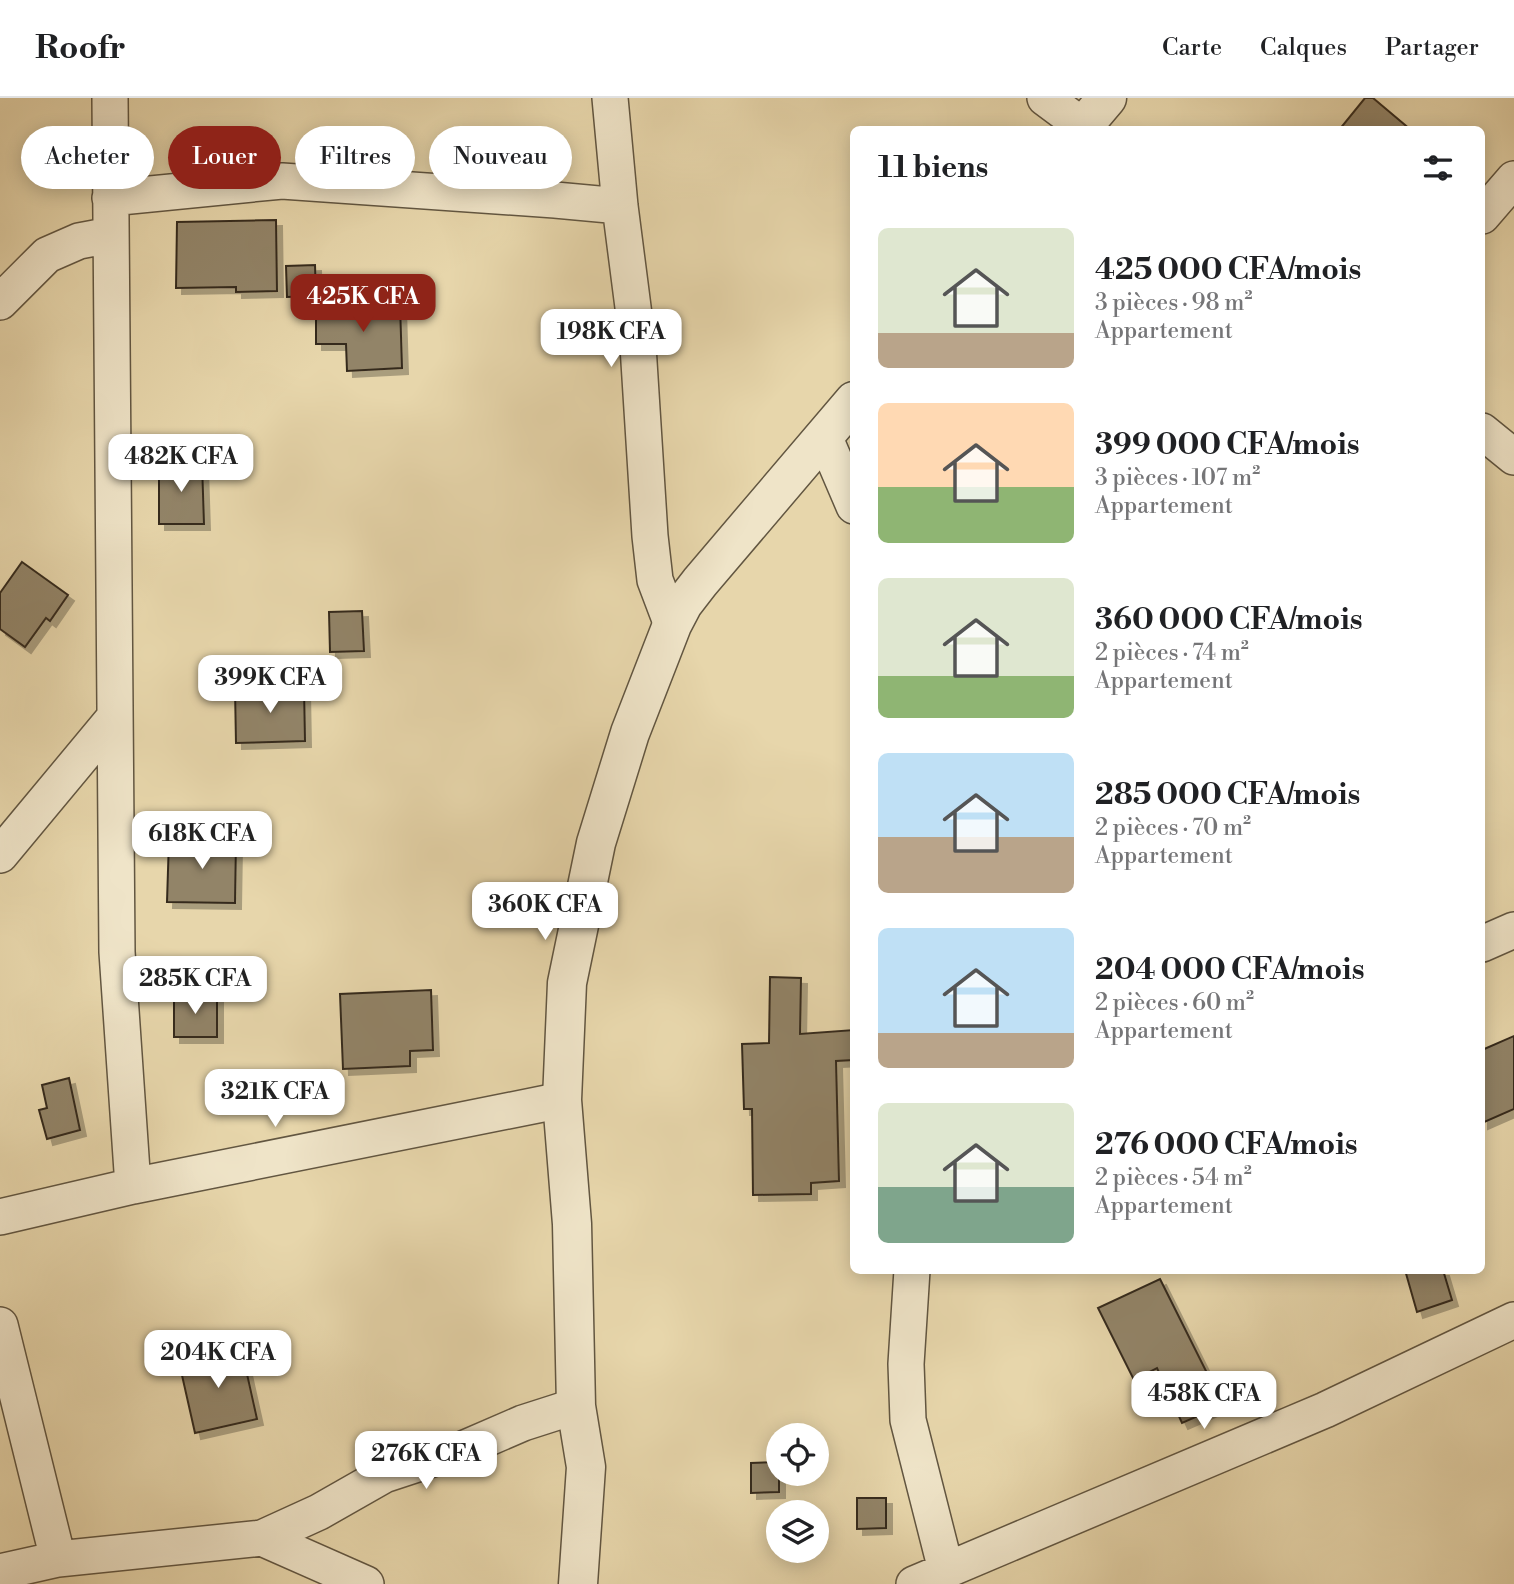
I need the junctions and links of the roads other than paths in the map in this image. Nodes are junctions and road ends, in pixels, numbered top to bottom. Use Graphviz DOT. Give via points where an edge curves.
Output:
graph roads {
  1 [pos="110,98"];
  2 [pos="610,98"];
  3 [pos="1045,98"];
  4 [pos="1090,121"];
  5 [pos="1514,179"];
  6 [pos="110,198"];
  7 [pos="620,206"];
  8 [pos="1485,213"];
  9 [pos="111,235"];
  10 [pos="0,302"];
  11 [pos="850,406"];
  12 [pos="1485,433"];
  13 [pos="824,436"];
  14 [pos="1514,457"];
  15 [pos="850,497"];
  16 [pos="672,625"];
  17 [pos="114,718"];
  18 [pos="0,855"];
  19 [pos="1514,930"];
  20 [pos="1485,943"];
  21 [pos="562,1100"];
  22 [pos="133,1186"];
  23 [pos="0,1217"];
  24 [pos="912,1274"];
  25 [pos="1514,1320"];
  26 [pos="0,1325"];
  27 [pos="576,1406"];
  28 [pos="262,1538"];
  29 [pos="58,1559"];
  30 [pos="946,1570"];
  31 [pos="0,1572"];
  32 [pos="366,1584"];
  33 [pos="578,1584"];
  34 [pos="914,1584"];
  1 -- 6 [label="street"];
  2 -- 7 [label="street"];
  3 -- 4 [label="street"];
  5 -- 8 [label="street"];
  6 -- 7 [label="street" via="282,181"];
  6 -- 9 [label="street"];
  7 -- 16 [label="street" via="638,346 655,580"];
  9 -- 10 [label="street" via="79,241 47,255"];
  9 -- 17 [label="street"];
  11 -- 13 [label="street"];
  12 -- 14 [label="street"];
  13 -- 15 [label="street"];
  13 -- 16 [label="street" via="700,582"];
  16 -- 21 [label="street" via="630,733 596,843 567,983"];
  17 -- 18 [label="street"];
  17 -- 22 [label="street" via="117,952"];
  19 -- 20 [label="street"];
  21 -- 22 [label="street"];
  21 -- 27 [label="street" via="572,1224"];
  22 -- 23 [label="street"];
  24 -- 30 [label="street" via="908,1420"];
  25 -- 30 [label="street" via="1325,1410"];
  26 -- 29 [label="street"];
  27 -- 28 [label="street" via="384,1475"];
  27 -- 33 [label="street" via="586,1467"];
  28 -- 29 [label="street"];
  28 -- 32 [label="street"];
  29 -- 31 [label="street"];
  30 -- 34 [label="street"];
}
